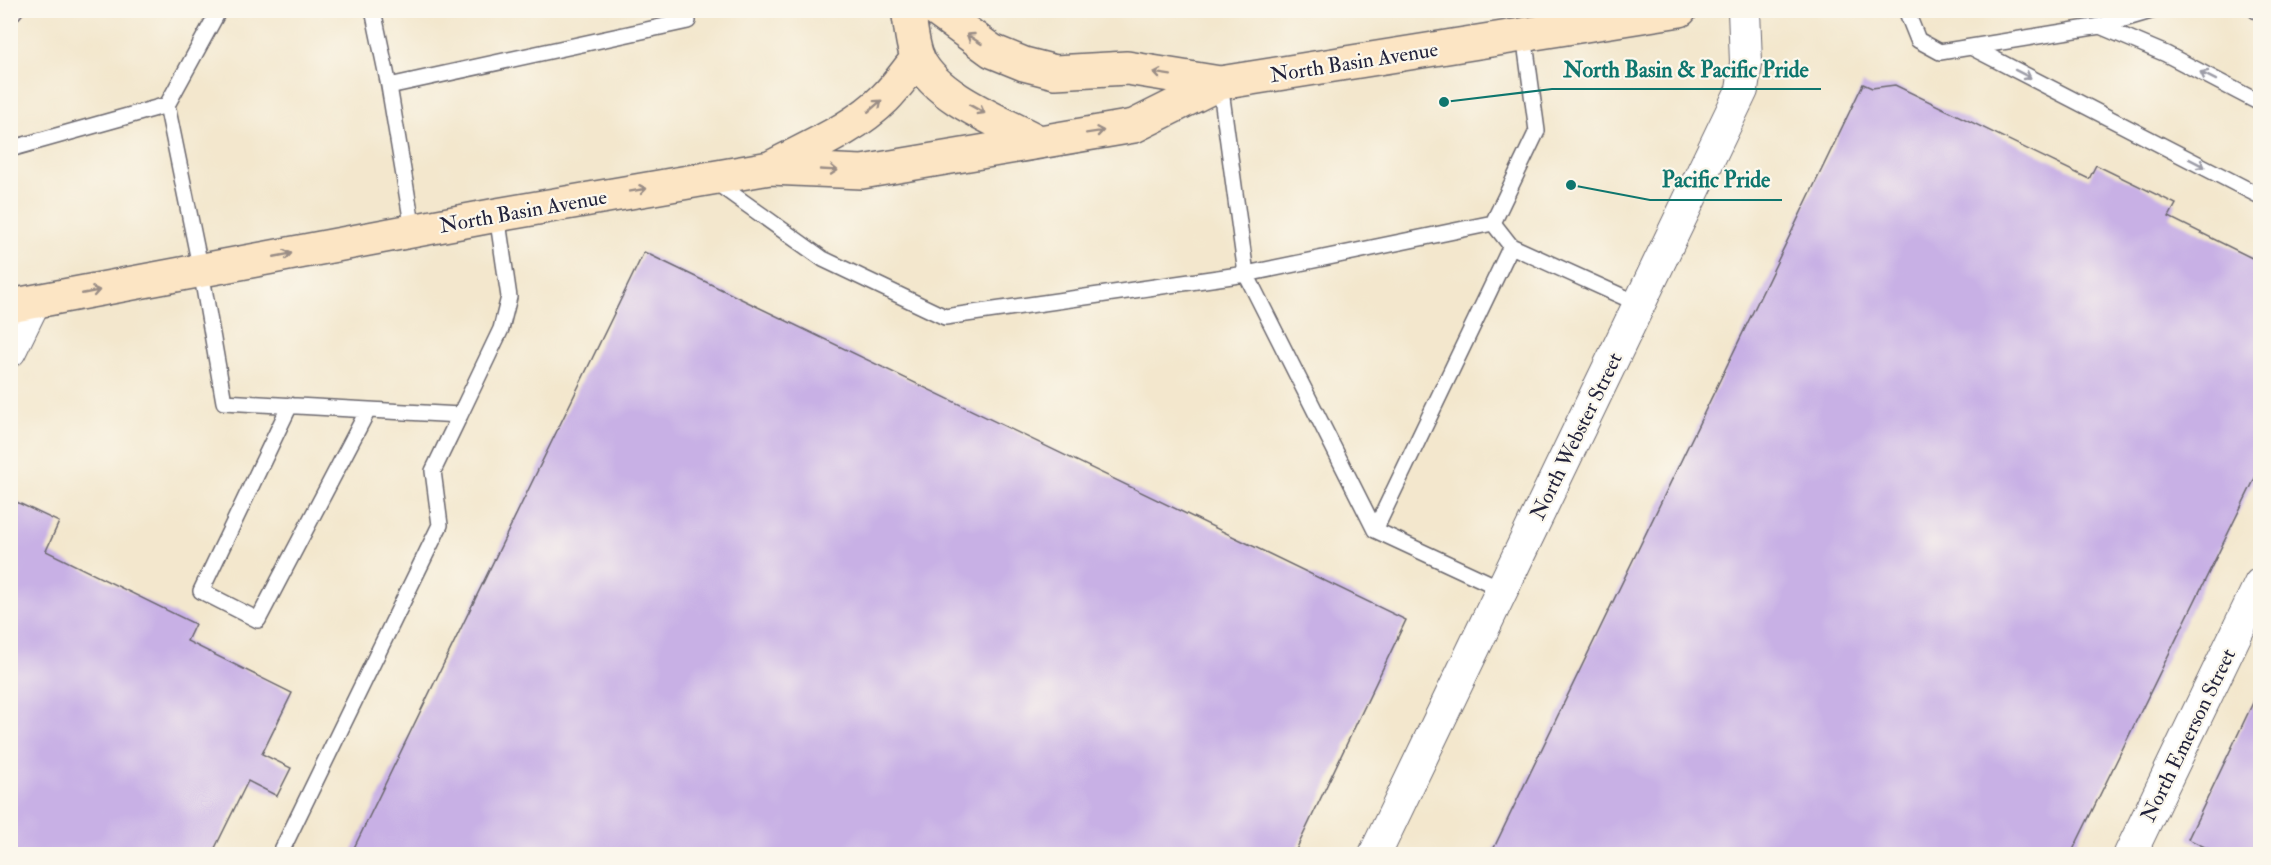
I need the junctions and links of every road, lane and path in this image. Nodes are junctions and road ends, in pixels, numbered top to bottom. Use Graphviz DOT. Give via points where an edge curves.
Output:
graph roads {
  1 [pos="219,10"];
  2 [pos="373,10"];
  3 [pos="683,10"];
  4 [pos="908,10"];
  5 [pos="936,10"];
  6 [pos="1680,10"];
  7 [pos="1744,10"];
  8 [pos="1906,10"];
  9 [pos="2154,10"];
  10 [pos="2255,10"];
  11 [pos="2260,14"];
  12 [pos="2100,26"];
  13 [pos="1524,35"];
  14 [pos="1971,47"];
  15 [pos="918,58"];
  16 [pos="1220,83"];
  17 [pos="389,86"];
  18 [pos="2260,103"];
  19 [pos="167,105"];
  20 [pos="1037,141"];
  21 [pos="10,149"];
  22 [pos="770,168"];
  23 [pos="709,178"];
  24 [pos="2260,196"];
  25 [pos="497,215"];
  26 [pos="1493,223"];
  27 [pos="414,230"];
  28 [pos="1511,246"];
  29 [pos="201,271"];
  30 [pos="1246,274"];
  31 [pos="22,304"];
  32 [pos="1639,304"];
  33 [pos="10,351"];
  34 [pos="290,405"];
  35 [pos="368,410"];
  36 [pos="460,415"];
  37 [pos="1375,530"];
  38 [pos="2260,584"];
  39 [pos="1502,589"];
  40 [pos="280,855"];
  41 [pos="1375,855"];
  42 [pos="2130,855"];
  1 -- 19 [label="lane"];
  2 -- 17 [label="lane"];
  3 -- 17 [label="lane" via="688,21"];
  4 -- 15 [label="main road"];
  16 -- 5 [label="main road, one-way" via="1127,68 1055,72 992,51"];
  6 -- 13 [label="main road, North Basin Avenue"];
  7 -- 32 [label="street, North Webster Street" via="1746,63 1742,90"];
  8 -- 14 [label="lane" via="1918,40 1940,52"];
  9 -- 12 [label="lane"];
  10 -- 11 [label="lane"];
  12 -- 14 [label="lane"];
  18 -- 12 [label="lane, one-way" via="2166,54"];
  13 -- 16 [label="main road, North Basin Avenue"];
  13 -- 26 [label="lane" via="1537,131"];
  14 -- 24 [label="lane, one-way"];
  15 -- 20 [label="main road, one-way" via="940,87"];
  22 -- 15 [label="main road, one-way" via="870,111"];
  20 -- 16 [label="main road, North Basin Avenue, one-way" via="1134,126"];
  16 -- 30 [label="lane"];
  17 -- 27 [label="lane"];
  19 -- 21 [label="lane"];
  19 -- 29 [label="lane"];
  22 -- 20 [label="main road, North Basin Avenue, one-way" via="862,172"];
  22 -- 23 [label="main road, North Basin Avenue"];
  25 -- 23 [label="main road, North Basin Avenue, one-way"];
  23 -- 30 [label="lane" via="823,259 945,317"];
  25 -- 27 [label="main road, North Basin Avenue"];
  25 -- 36 [label="lane" via="508,297 501,329"];
  26 -- 28 [label="lane"];
  26 -- 30 [label="lane"];
  29 -- 27 [label="main road, North Basin Avenue, one-way"];
  28 -- 32 [label="lane"];
  28 -- 37 [label="lane"];
  31 -- 29 [label="main road, North Basin Avenue, one-way"];
  29 -- 34 [label="lane" via="224,402"];
  30 -- 37 [label="lane"];
  31 -- 33 [label="street"];
  32 -- 39 [label="street, North Webster Street"];
  34 -- 35 [label="lane"];
  34 -- 35 [label="lane" via="201,591 258,620"];
  35 -- 36 [label="lane"];
  36 -- 40 [label="lane" via="433,471 440,525"];
  37 -- 39 [label="lane"];
  38 -- 42 [label="street, North Emerson Street"];
  39 -- 41 [label="street, North Webster Street"];
}
